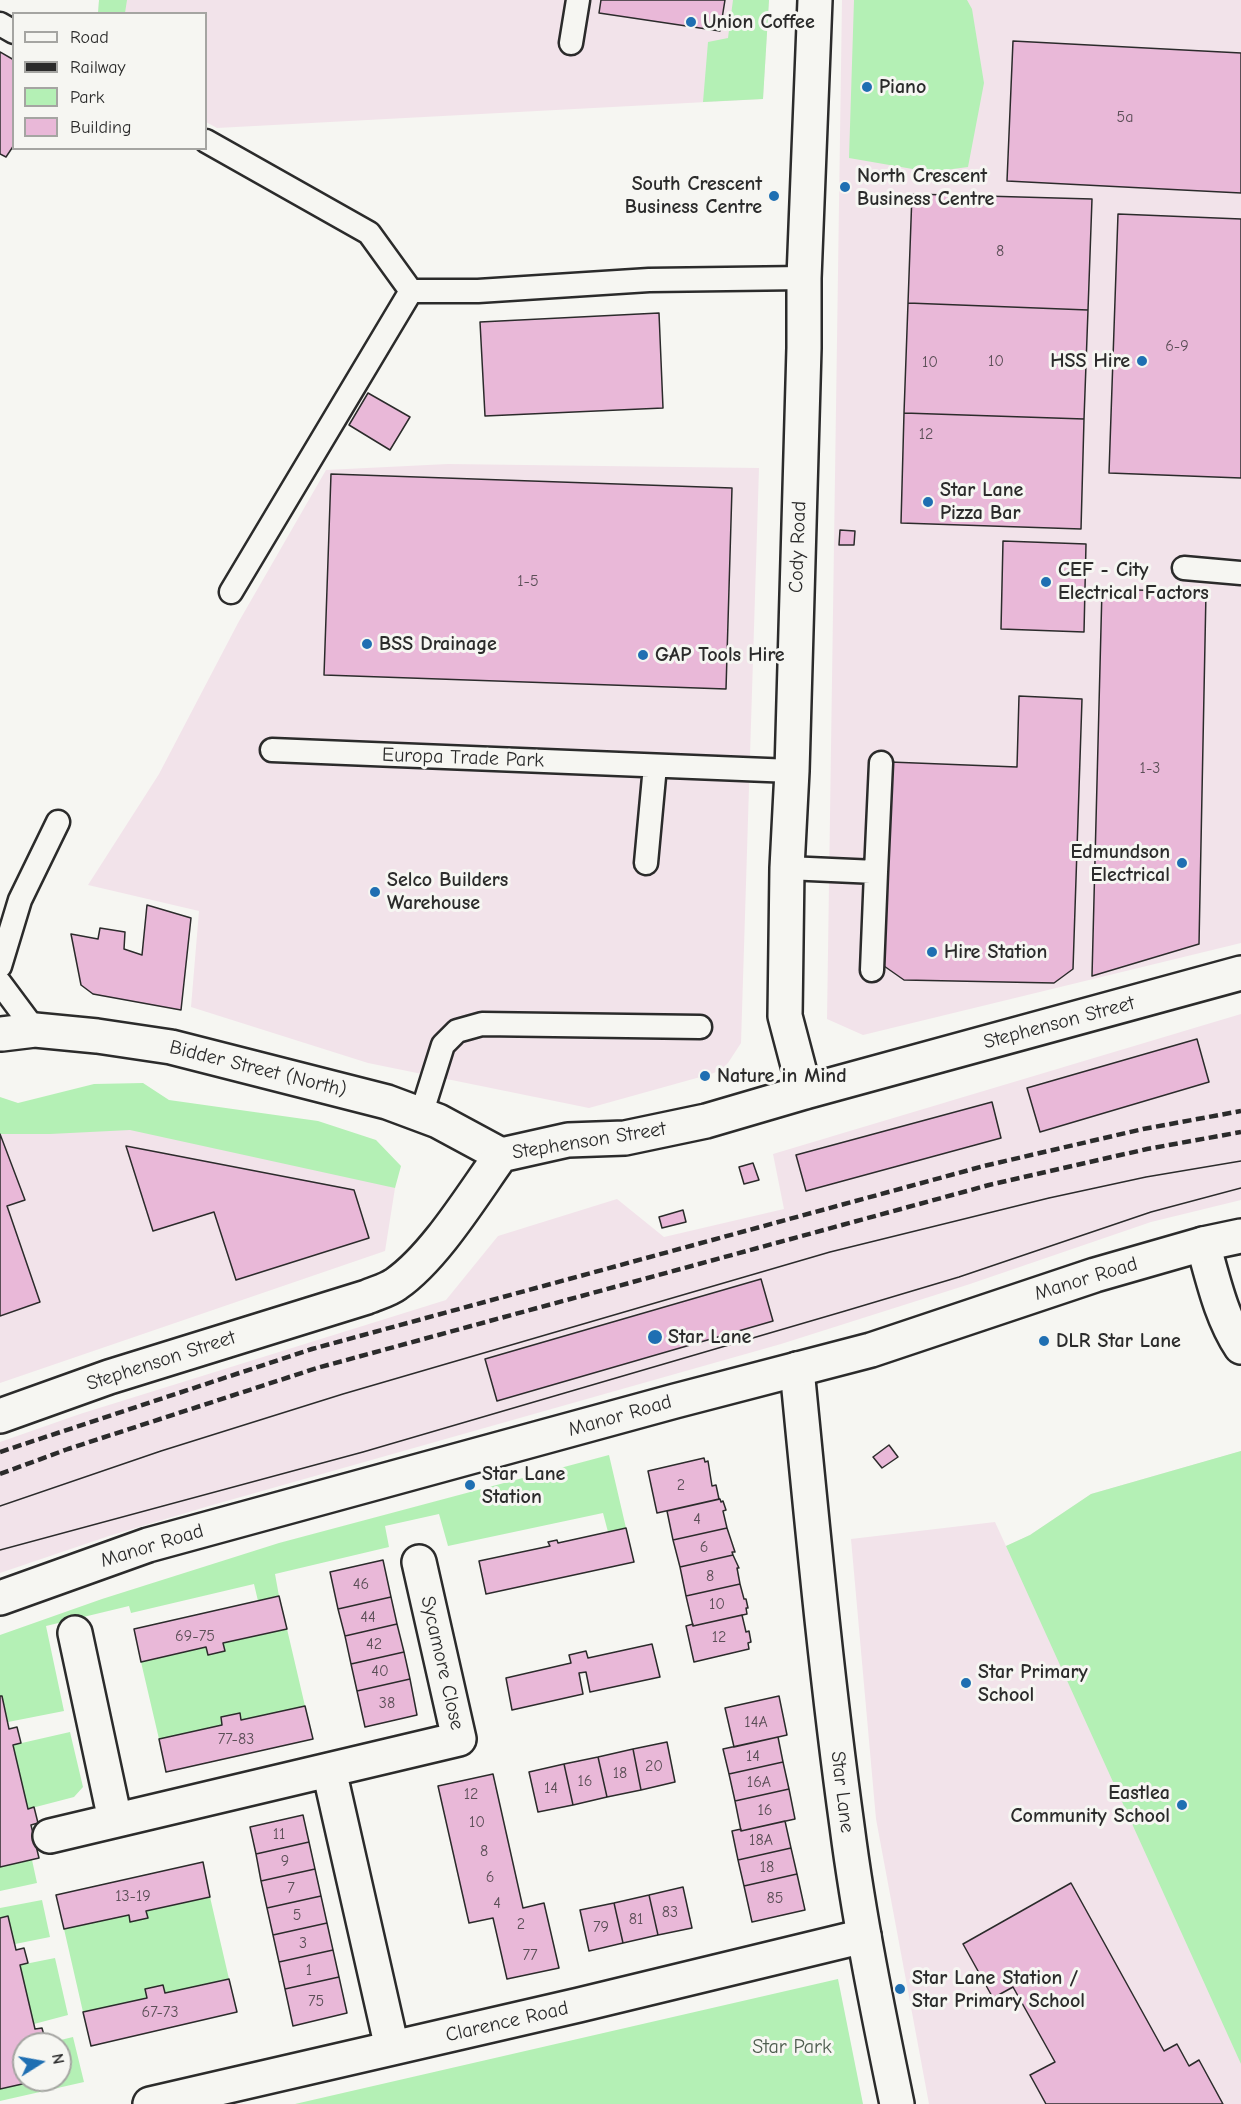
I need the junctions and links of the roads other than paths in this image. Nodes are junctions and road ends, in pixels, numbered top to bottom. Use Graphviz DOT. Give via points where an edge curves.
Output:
graph roads {
  1 [pos="578,0"];
  2 [pos="815,0"];
  3 [pos="571,44"];
  4 [pos="207,142"];
  5 [pos="804,278"];
  6 [pos="411,291"];
  7 [pos="1185,568"];
  8 [pos="1241,573"];
  9 [pos="231,592"];
  10 [pos="272,750"];
  11 [pos="881,764"];
  12 [pos="655,766"];
  13 [pos="792,771"];
  14 [pos="58,822"];
  15 [pos="646,863"];
  16 [pos="787,868"];
  17 [pos="876,872"];
  18 [pos="0,966"];
  19 [pos="872,969"];
  20 [pos="1241,973"];
  21 [pos="0,983"];
  22 [pos="700,1027"];
  23 [pos="35,1030"];
  24 [pos="1,1034"];
  25 [pos="805,1092"];
  26 [pos="421,1115"];
  27 [pos="501,1155"];
  28 [pos="1241,1236"];
  29 [pos="1203,1244"];
  30 [pos="1241,1347"];
  31 [pos="797,1369"];
  32 [pos="0,1416"];
  33 [pos="419,1562"];
  34 [pos="0,1598"];
  35 [pos="75,1633"];
  36 [pos="329,1770"];
  37 [pos="115,1820"];
  38 [pos="50,1836"];
  39 [pos="864,1936"];
  40 [pos="392,2048"];
  41 [pos="150,2104"];
  42 [pos="897,2104"];
  1 -- 3 [label="lane"];
  2 -- 5 [label="street, Cody Road"];
  4 -- 6 [label="lane" via="369,233"];
  5 -- 6 [label="lane" via="649,280 478,291"];
  5 -- 13 [label="street, Cody Road"];
  6 -- 9 [label="lane"];
  7 -- 8 [label="lane"];
  10 -- 12 [label="lane, Europa Trade Park"];
  11 -- 17 [label="lane"];
  12 -- 13 [label="lane, Europa Trade Park"];
  12 -- 15 [label="lane"];
  13 -- 16 [label="street, Cody Road"];
  14 -- 18 [label="lane" via="20,900"];
  16 -- 17 [label="lane"];
  16 -- 25 [label="street, Cody Road" via="785,1016"];
  17 -- 19 [label="lane"];
  20 -- 25 [label="street, Stephenson Street"];
  21 -- 23 [label="lane"];
  22 -- 26 [label="lane" via="482,1024 457,1031 443,1045"];
  23 -- 24 [label="street, Bidder Street (North)"];
  23 -- 26 [label="street, Bidder Street (North)" via="171,1047 346,1090"];
  25 -- 27 [label="street, Stephenson Street" via="706,1121 625,1138 568,1140"];
  26 -- 27 [label="street, Bidder Street (North)"];
  27 -- 32 [label="street, Stephenson Street" via="421,1263 395,1285"];
  28 -- 29 [label="street, Manor Road"];
  29 -- 30 [label="street" via="1220,1301"];
  29 -- 31 [label="street, Manor Road" via="1095,1275 892,1343"];
  31 -- 34 [label="street, Manor Road" via="148,1545"];
  31 -- 39 [label="street, Star Lane" via="824,1646"];
  33 -- 36 [label="street, Sycamore Close" via="459,1739"];
  35 -- 37 [label="street"];
  36 -- 37 [label="street, Sycamore Close"];
  36 -- 40 [label="street"];
  37 -- 38 [label="street, Sycamore Close"];
  39 -- 40 [label="street, Clarence Road"];
  39 -- 42 [label="street, Star Lane"];
  40 -- 41 [label="street, Clarence Road"];
}
